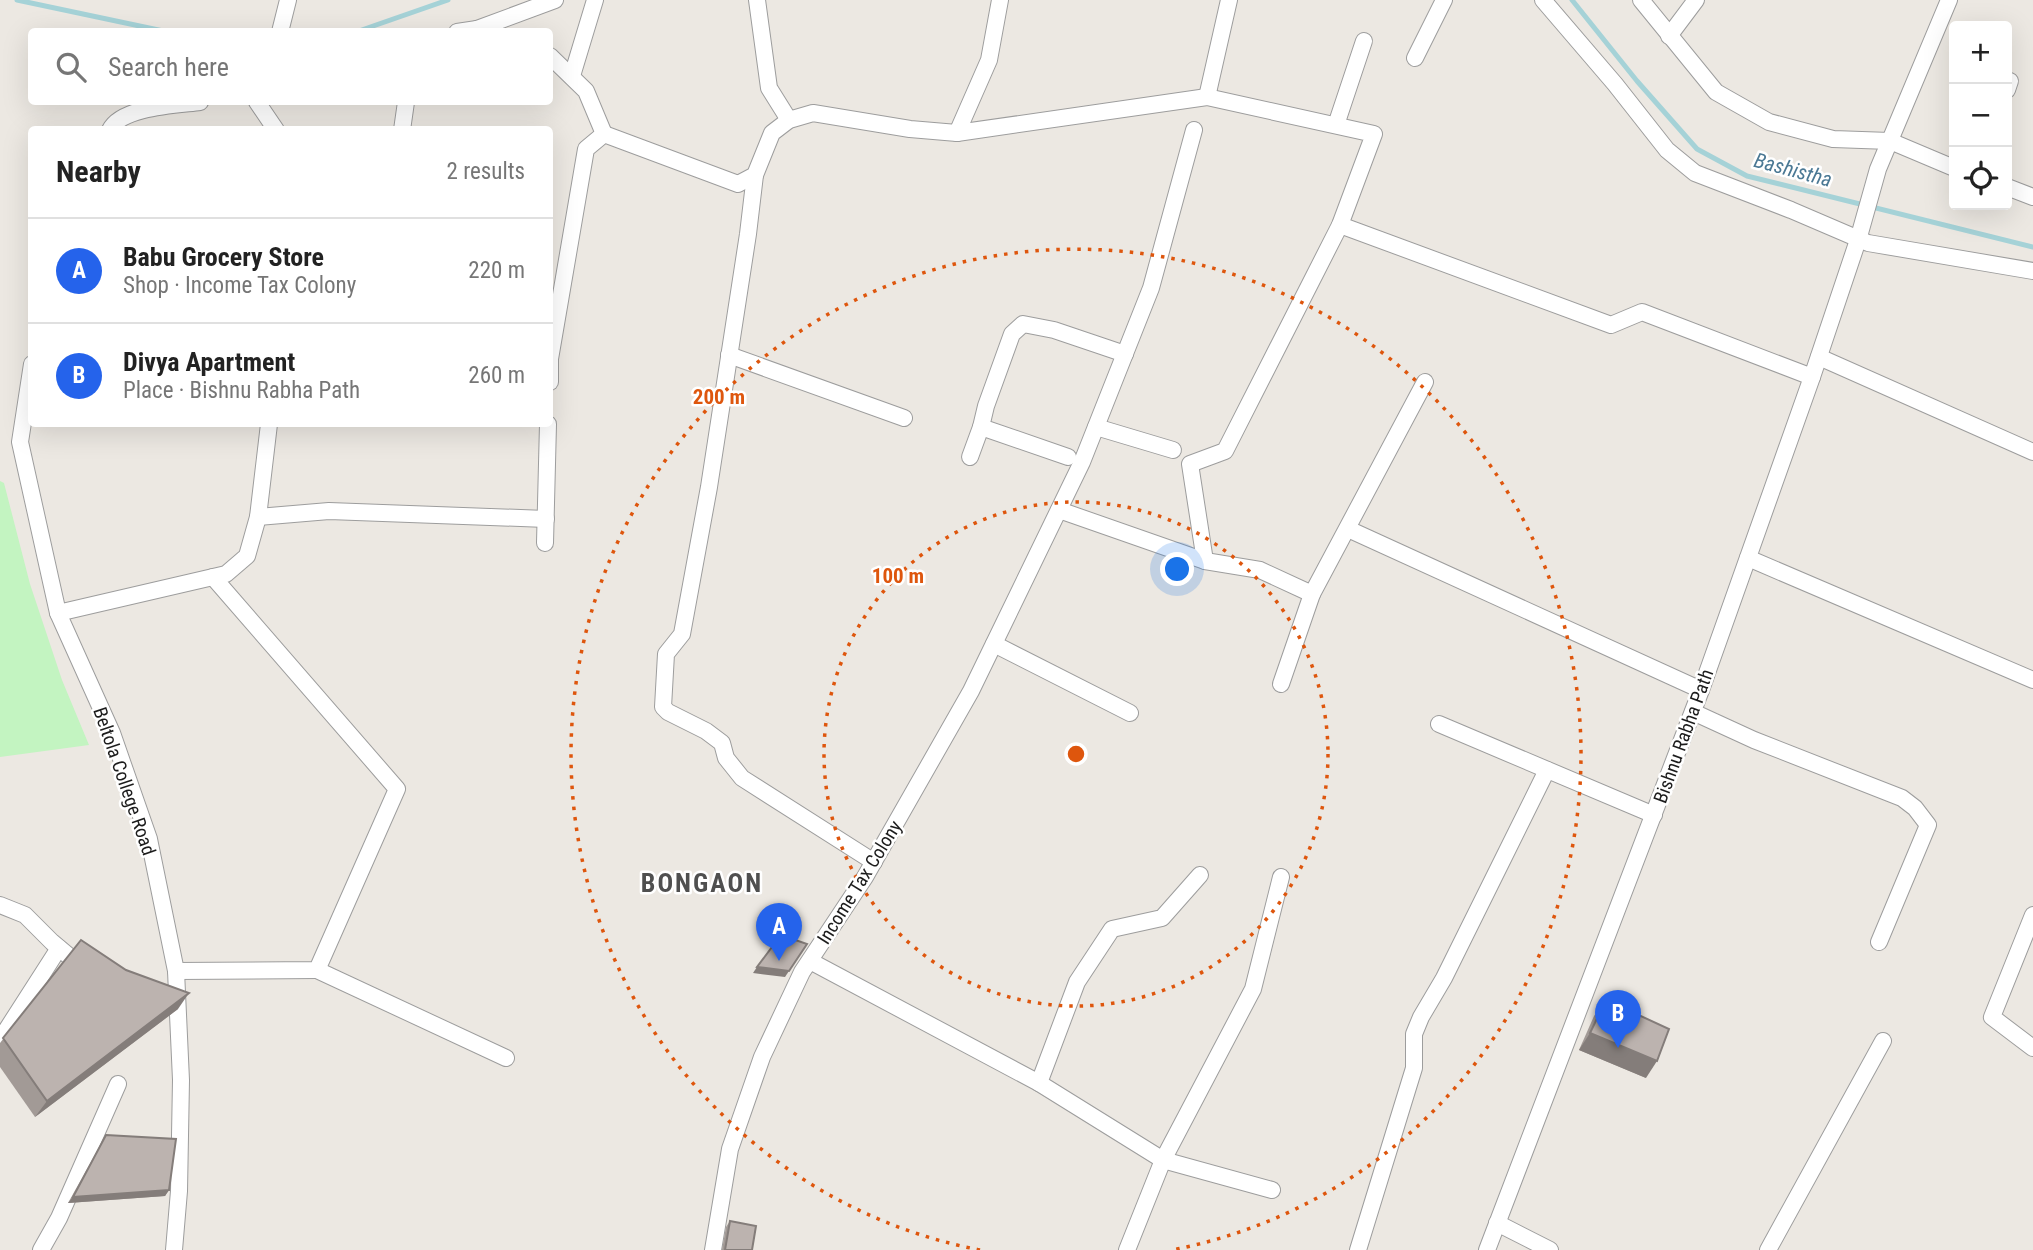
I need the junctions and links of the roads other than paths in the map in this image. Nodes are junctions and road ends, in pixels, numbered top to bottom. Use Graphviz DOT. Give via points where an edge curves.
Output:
graph roads {
  1 [pos="288,0"];
  2 [pos="555,0"];
  3 [pos="595,0"];
  4 [pos="757,0"];
  5 [pos="1000,0"];
  6 [pos="1229,0"];
  7 [pos="1444,0"];
  8 [pos="1543,0"];
  9 [pos="1641,0"];
  10 [pos="1696,0"];
  11 [pos="1949,0"];
  12 [pos="280,28"];
  13 [pos="489,28"];
  14 [pos="1669,36"];
  15 [pos="1364,41"];
  16 [pos="1415,58"];
  17 [pos="553,59"];
  18 [pos="572,76"];
  19 [pos="1207,97"];
  20 [pos="178,105"];
  21 [pos="259,105"];
  22 [pos="406,105"];
  23 [pos="789,120"];
  24 [pos="1336,125"];
  25 [pos="112,126"];
  26 [pos="273,126"];
  27 [pos="403,126"];
  28 [pos="1194,130"];
  29 [pos="957,133"];
  30 [pos="604,134"];
  31 [pos="1890,141"];
  32 [pos="1949,165"];
  33 [pos="755,175"];
  34 [pos="2012,189"];
  35 [pos="2033,197"];
  36 [pos="1340,225"];
  37 [pos="1858,240"];
  38 [pos="2033,271"];
  39 [pos="553,342"];
  40 [pos="1125,354"];
  41 [pos="729,355"];
  42 [pos="1819,357"];
  43 [pos="1812,377"];
  44 [pos="1425,382"];
  45 [pos="28,390"];
  46 [pos="904,418"];
  47 [pos="269,427"];
  48 [pos="548,427"];
  49 [pos="981,427"];
  50 [pos="1096,427"];
  51 [pos="1173,450"];
  52 [pos="2033,452"];
  53 [pos="970,457"];
  54 [pos="1068,457"];
  55 [pos="1059,510"];
  56 [pos="258,517"];
  57 [pos="546,519"];
  58 [pos="1348,529"];
  59 [pos="545,543"];
  60 [pos="1748,558"];
  61 [pos="1205,561"];
  62 [pos="213,577"];
  63 [pos="1312,594"];
  64 [pos="58,612"];
  65 [pos="994,644"];
  66 [pos="2033,680"];
  67 [pos="1281,684"];
  68 [pos="1701,690"];
  69 [pos="1693,712"];
  70 [pos="1130,713"];
  71 [pos="1440,724"];
  72 [pos="1547,770"];
  73 [pos="1654,815"];
  74 [pos="874,862"];
  75 [pos="1200,875"];
  76 [pos="1281,877"];
  77 [pos="0,905"];
  78 [pos="2033,915"];
  79 [pos="1880,942"];
  80 [pos="59,948"];
  81 [pos="810,961"];
  82 [pos="317,970"];
  83 [pos="176,971"];
  84 [pos="96,975"];
  85 [pos="1580,1006"];
  86 [pos="1601,1014"];
  87 [pos="0,1041"];
  88 [pos="1883,1041"];
  89 [pos="2033,1048"];
  90 [pos="506,1058"];
  91 [pos="1039,1083"];
  92 [pos="118,1084"];
  93 [pos="1163,1160"];
  94 [pos="1272,1190"];
  95 [pos="1497,1223"];
  96 [pos="41,1250"];
  97 [pos="174,1250"];
  98 [pos="713,1250"];
  99 [pos="1127,1250"];
  100 [pos="1358,1250"];
  101 [pos="1487,1250"];
  102 [pos="1550,1250"];
  103 [pos="1768,1250"];
  1 -- 12 [label="street"];
  2 -- 13 [label="street"];
  3 -- 18 [label="street"];
  4 -- 23 [label="street" via="769,88"];
  5 -- 29 [label="street" via="989,60"];
  6 -- 19 [label="street"];
  7 -- 16 [label="street"];
  8 -- 37 [label="street" via="1667,150 1695,173"];
  9 -- 14 [label="street"];
  10 -- 14 [label="street"];
  11 -- 31 [label="street, Bishnu Rabha Path"];
  14 -- 31 [label="street" via="1716,92 1769,122 1833,139"];
  15 -- 24 [label="street"];
  17 -- 18 [label="street"];
  18 -- 30 [label="street" via="586,91"];
  19 -- 24 [label="street"];
  19 -- 29 [label="street"];
  20 -- 25 [label="street" via="135,111"];
  21 -- 26 [label="street"];
  22 -- 27 [label="street"];
  23 -- 29 [label="street" via="813,113"];
  23 -- 33 [label="street" via="772,133"];
  24 -- 36 [label="street" via="1374,134"];
  28 -- 40 [label="street, Income Tax Colony" via="1151,288"];
  30 -- 33 [label="street" via="738,184"];
  30 -- 39 [label="street" via="586,149"];
  31 -- 32 [label="street"];
  31 -- 37 [label="street, Bishnu Rabha Path"];
  33 -- 41 [label="street"];
  34 -- 35 [label="street"];
  36 -- 43 [label="street" via="1611,326 1642,312"];
  36 -- 61 [label="street" via="1226,451 1190,464"];
  37 -- 38 [label="street"];
  37 -- 42 [label="street, Bishnu Rabha Path"];
  40 -- 49 [label="street" via="1023,324 1012,334"];
  40 -- 50 [label="street, Income Tax Colony"];
  41 -- 46 [label="street"];
  41 -- 74 [label="street" via="682,634 666,654 663,707 722,743 726,758 742,778"];
  42 -- 43 [label="street, Bishnu Rabha Path"];
  42 -- 52 [label="street"];
  43 -- 60 [label="street, Bishnu Rabha Path"];
  44 -- 58 [label="street"];
  45 -- 64 [label="street, Beltola College Road" via="20,442"];
  47 -- 56 [label="street"];
  48 -- 57 [label="street"];
  49 -- 53 [label="street"];
  49 -- 54 [label="street"];
  50 -- 51 [label="street"];
  50 -- 55 [label="street, Income Tax Colony"];
  55 -- 61 [label="street"];
  55 -- 65 [label="street, Income Tax Colony"];
  56 -- 57 [label="street" via="329,510"];
  56 -- 62 [label="street" via="247,556 226,574"];
  57 -- 59 [label="street"];
  58 -- 63 [label="street"];
  58 -- 68 [label="street"];
  60 -- 66 [label="street"];
  60 -- 68 [label="street, Bishnu Rabha Path"];
  61 -- 63 [label="street" via="1260,570"];
  62 -- 64 [label="street"];
  62 -- 82 [label="street" via="397,789"];
  63 -- 67 [label="street"];
  64 -- 83 [label="street, Beltola College Road" via="112,733 149,839"];
  65 -- 70 [label="street"];
  65 -- 74 [label="street, Income Tax Colony"];
  68 -- 69 [label="street, Bishnu Rabha Path"];
  69 -- 73 [label="street, Bishnu Rabha Path"];
  69 -- 79 [label="street" via="1902,798 1924,817 1928,825"];
  71 -- 72 [label="street"];
  72 -- 73 [label="street"];
  72 -- 100 [label="street" via="1417,1026 1414,1068"];
  73 -- 85 [label="street, Bishnu Rabha Path"];
  74 -- 81 [label="street, Income Tax Colony"];
  75 -- 91 [label="street" via="1162,918 1112,929 1077,982"];
  76 -- 93 [label="street" via="1254,989"];
  77 -- 80 [label="street" via="25,915"];
  78 -- 89 [label="street" via="1992,1017"];
  80 -- 84 [label="street"];
  80 -- 87 [label="street"];
  81 -- 91 [label="street"];
  81 -- 98 [label="street, Income Tax Colony" via="761,1057 730,1149"];
  82 -- 83 [label="street"];
  82 -- 90 [label="street"];
  83 -- 97 [label="street, Beltola College Road" via="172,1008 181,1080"];
  85 -- 86 [label="street"];
  85 -- 95 [label="street, Bishnu Rabha Path"];
  88 -- 103 [label="street"];
  91 -- 93 [label="street"];
  92 -- 96 [label="street"];
  93 -- 94 [label="street"];
  93 -- 99 [label="street"];
  95 -- 101 [label="street, Bishnu Rabha Path"];
  95 -- 102 [label="street"];
}
